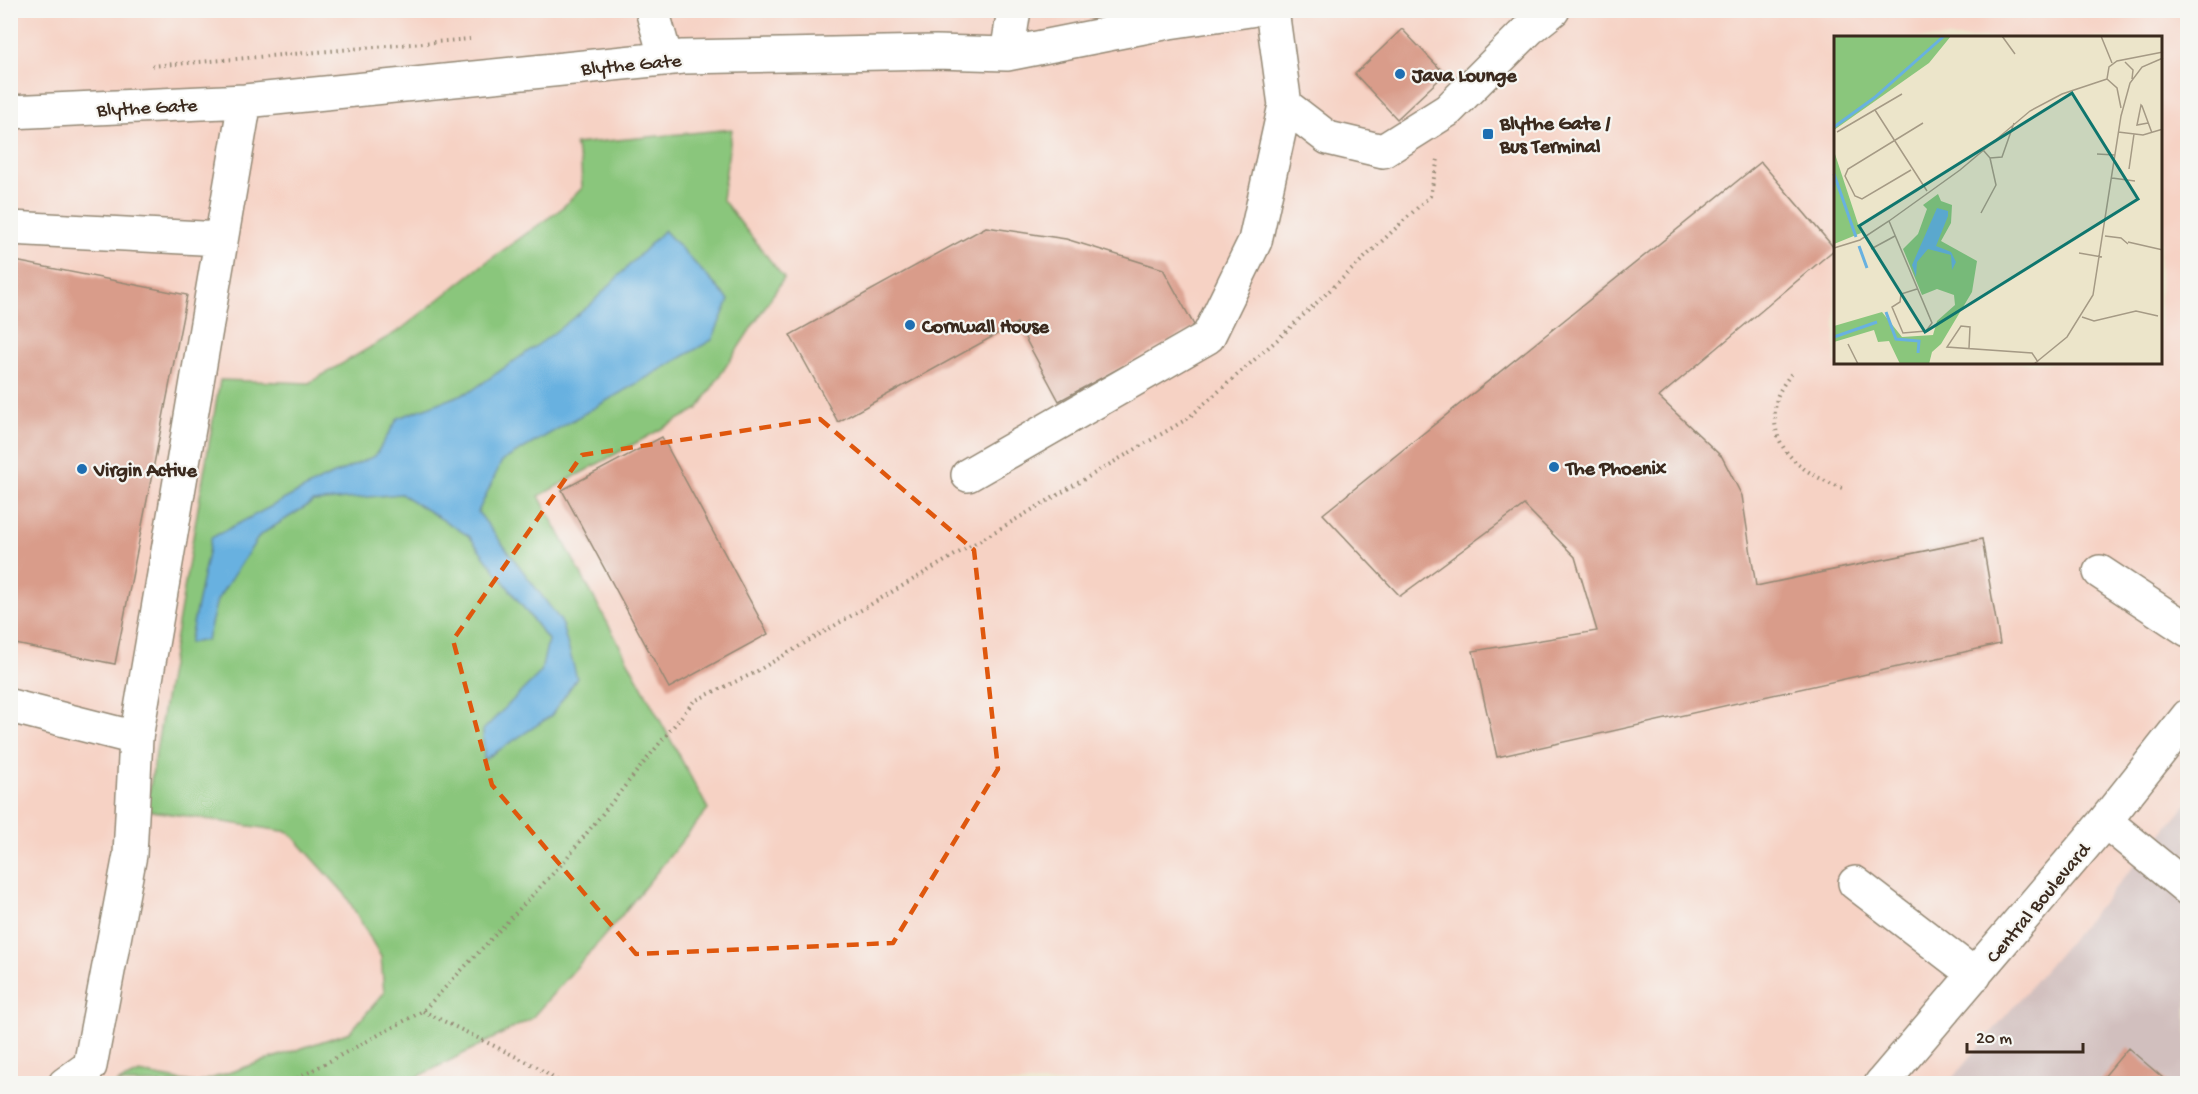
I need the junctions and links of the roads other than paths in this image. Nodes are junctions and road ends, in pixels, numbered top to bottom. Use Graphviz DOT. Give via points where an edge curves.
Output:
graph roads {
  1 [pos="1014,10"];
  2 [pos="1250,10"];
  3 [pos="1272,10"];
  4 [pos="1553,10"];
  5 [pos="653,16"];
  6 [pos="1007,54"];
  7 [pos="666,59"];
  8 [pos="245,101"];
  9 [pos="1285,105"];
  10 [pos="10,112"];
  11 [pos="10,228"];
  12 [pos="221,239"];
  13 [pos="968,475"];
  14 [pos="2100,572"];
  15 [pos="2187,630"];
  16 [pos="10,706"];
  17 [pos="2187,716"];
  18 [pos="136,738"];
  19 [pos="2105,821"];
  20 [pos="1855,883"];
  21 [pos="2187,889"];
  22 [pos="1975,975"];
  23 [pos="65,1083"];
  24 [pos="1881,1083"];
  1 -- 6 [label="street"];
  2 -- 6 [label="street, Blythe Gate"];
  3 -- 9 [label="street"];
  4 -- 9 [label="street" via="1448,110 1383,151 1328,138"];
  5 -- 7 [label="street"];
  6 -- 7 [label="street, Blythe Gate" via="936,52"];
  7 -- 8 [label="street, Blythe Gate"];
  8 -- 10 [label="street, Blythe Gate"];
  8 -- 12 [label="street"];
  9 -- 13 [label="street" via="1256,241 1208,337"];
  11 -- 12 [label="street"];
  12 -- 18 [label="street"];
  14 -- 15 [label="street"];
  16 -- 18 [label="street"];
  17 -- 19 [label="street, Central Boulevard"];
  18 -- 23 [label="street" via="130,855 90,1066"];
  19 -- 21 [label="street"];
  19 -- 22 [label="street, Central Boulevard"];
  20 -- 22 [label="street"];
  22 -- 24 [label="street, Central Boulevard"];
}
